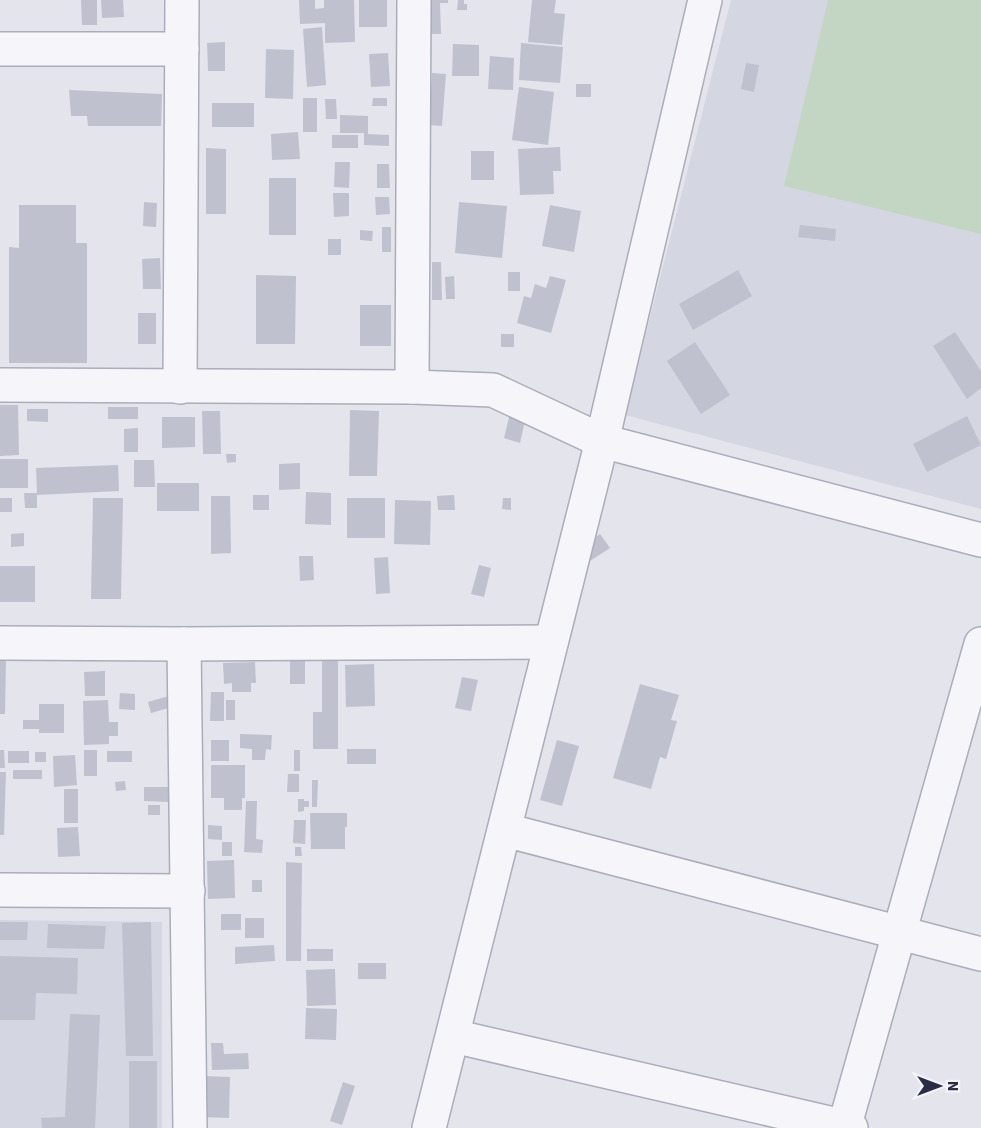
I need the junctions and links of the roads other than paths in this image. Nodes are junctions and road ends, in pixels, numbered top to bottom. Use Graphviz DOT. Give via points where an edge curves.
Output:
graph roads {
  1 [pos="182,0"];
  2 [pos="414,0"];
  3 [pos="705,0"];
  4 [pos="0,49"];
  5 [pos="182,49"];
  6 [pos="0,385"];
  7 [pos="180,387"];
  8 [pos="412,387"];
  9 [pos="602,441"];
  10 [pos="981,540"];
  11 [pos="551,642"];
  12 [pos="0,643"];
  13 [pos="184,644"];
  14 [pos="981,644"];
  15 [pos="505,830"];
  16 [pos="0,890"];
  17 [pos="188,891"];
  18 [pos="899,934"];
  19 [pos="981,954"];
  20 [pos="453,1036"];
  21 [pos="190,1128"];
  22 [pos="429,1128"];
  23 [pos="847,1128"];
  1 -- 5 [label="street"];
  2 -- 8 [label="street"];
  3 -- 9 [label="street"];
  4 -- 5 [label="street"];
  5 -- 7 [label="street"];
  6 -- 7 [label="street"];
  7 -- 8 [label="street"];
  8 -- 9 [label="street" via="493,390"];
  9 -- 10 [label="street"];
  9 -- 11 [label="street"];
  11 -- 13 [label="street"];
  11 -- 15 [label="street"];
  12 -- 13 [label="street"];
  13 -- 17 [label="street"];
  14 -- 18 [label="street"];
  15 -- 18 [label="street"];
  15 -- 20 [label="street"];
  16 -- 17 [label="street"];
  17 -- 21 [label="street"];
  18 -- 19 [label="street"];
  18 -- 23 [label="street"];
  20 -- 22 [label="street"];
  20 -- 23 [label="street"];
}
